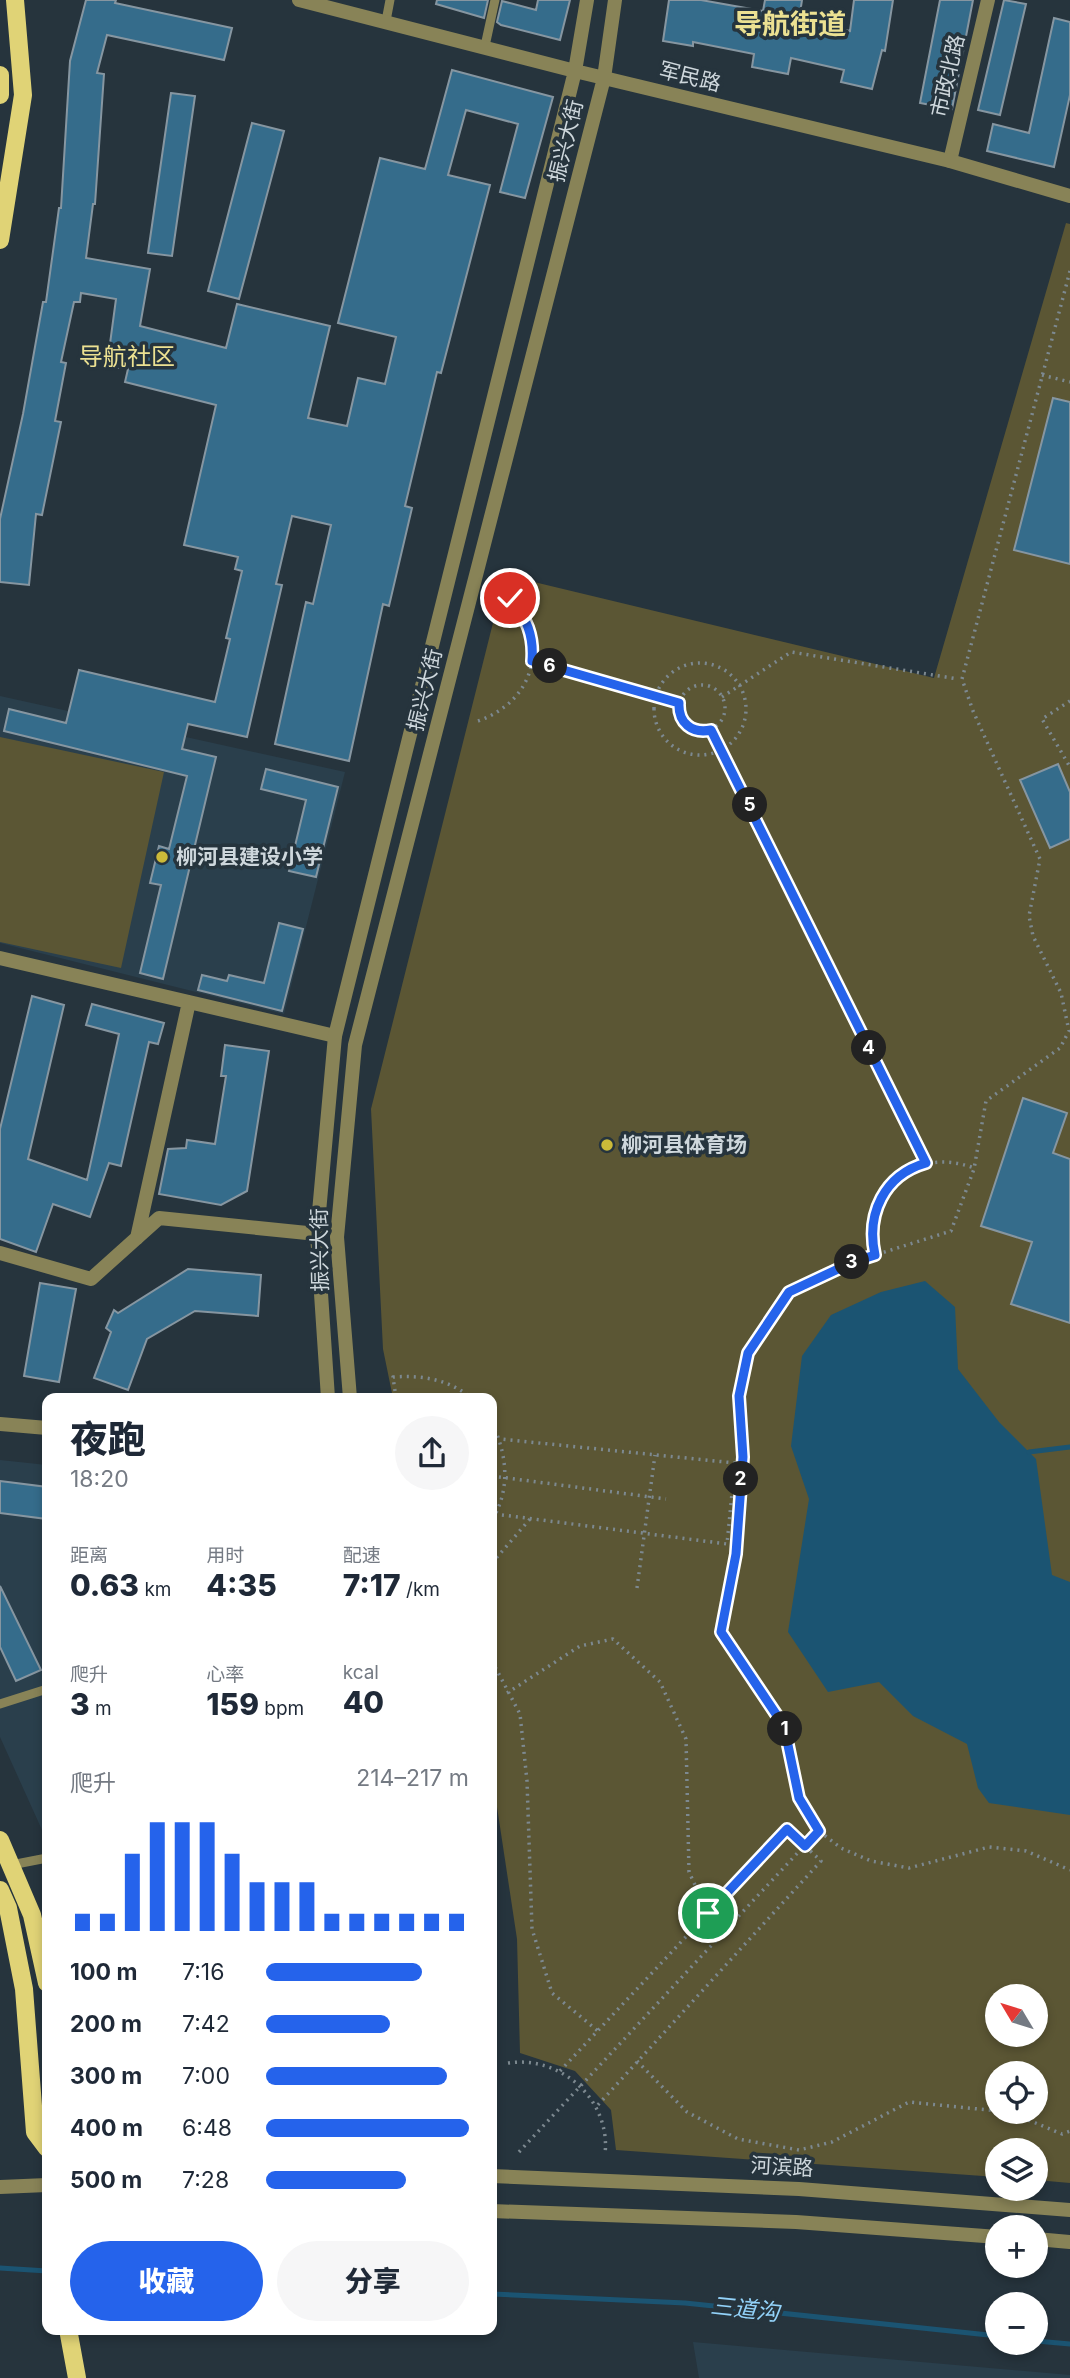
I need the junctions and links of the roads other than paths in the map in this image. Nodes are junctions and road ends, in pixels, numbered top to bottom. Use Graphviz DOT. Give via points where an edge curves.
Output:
graph roads {
  1 [pos="15,0"];
  2 [pos="299,0"];
  3 [pos="390,0"];
  4 [pos="495,0"];
  5 [pos="587,0"];
  6 [pos="615,0"];
  7 [pos="988,0"];
  8 [pos="386,22"];
  9 [pos="485,46"];
  10 [pos="575,71"];
  11 [pos="0,75"];
  12 [pos="604,78"];
  13 [pos="0,95"];
  14 [pos="950,161"];
  15 [pos="1070,196"];
  16 [pos="0,240"];
  17 [pos="0,958"];
  18 [pos="189,1002"];
  19 [pos="335,1037"];
  20 [pos="317,1234"];
  21 [pos="136,1238"];
  22 [pos="0,1253"];
  23 [pos="328,1393"];
  24 [pos="350,1393"];
  25 [pos="0,1424"];
  26 [pos="42,1428"];
  27 [pos="42,1691"];
  28 [pos="0,1704"];
  29 [pos="0,1840"];
  30 [pos="42,1859"];
  31 [pos="11,1865"];
  32 [pos="0,1890"];
  33 [pos="42,1960"];
  34 [pos="42,2141"];
  35 [pos="497,2176"];
  36 [pos="42,2185"];
  37 [pos="0,2187"];
  38 [pos="1070,2210"];
  39 [pos="497,2211"];
  40 [pos="985,2235"];
  41 [pos="1048,2240"];
  42 [pos="1070,2242"];
  43 [pos="69,2336"];
  44 [pos="77,2378"];
  1 -- 16 [label="main road" via="23,95"];
  2 -- 8 [label="street, 军民路"];
  3 -- 8 [label="lane"];
  4 -- 9 [label="lane"];
  5 -- 10 [label="street, 振兴大街"];
  6 -- 12 [label="street, 振兴大街"];
  7 -- 14 [label="street, 市政北路"];
  8 -- 9 [label="street, 军民路"];
  9 -- 10 [label="street, 军民路"];
  10 -- 12 [label="street, 军民路"];
  10 -- 19 [label="street, 振兴大街"];
  11 -- 13 [label="main road"];
  12 -- 14 [label="street, 军民路"];
  12 -- 24 [label="street, 振兴大街" via="355,1045 337,1237"];
  14 -- 15 [label="street, 军民路"];
  17 -- 18 [label="street"];
  18 -- 19 [label="street"];
  18 -- 21 [label="street"];
  19 -- 20 [label="street, 振兴大街"];
  20 -- 21 [label="street" via="159,1218"];
  20 -- 23 [label="street, 振兴大街"];
  21 -- 22 [label="street" via="91,1279"];
  25 -- 26 [label="street"];
  27 -- 28 [label="lane"];
  29 -- 31 [label="main road"];
  30 -- 31 [label="lane"];
  31 -- 33 [label="main road" via="32,1915"];
  32 -- 34 [label="main road" via="8,1908 24,1989 35,2132"];
  35 -- 38 [label="street, 河滨路" via="799,2189"];
  36 -- 37 [label="street"];
  39 -- 40 [label="street" via="796,2222"];
  41 -- 42 [label="street"];
  43 -- 44 [label="main road"];
}
